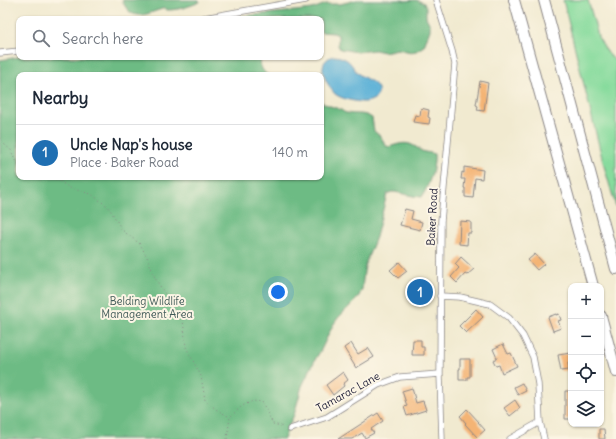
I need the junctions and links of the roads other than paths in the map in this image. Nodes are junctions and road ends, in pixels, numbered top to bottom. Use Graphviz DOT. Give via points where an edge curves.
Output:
graph roads {
  1 [pos="306,0"];
  2 [pos="436,0"];
  3 [pos="514,0"];
  4 [pos="544,0"];
  5 [pos="215,16"];
  6 [pos="16,51"];
  7 [pos="0,53"];
  8 [pos="616,269"];
  9 [pos="592,283"];
  10 [pos="440,296"];
  11 [pos="602,319"];
  12 [pos="616,372"];
  13 [pos="440,374"];
  14 [pos="540,422"];
  15 [pos="290,429"];
  16 [pos="442,439"];
  17 [pos="510,439"];
  18 [pos="544,439"];
  1 -- 5 [label="street"];
  2 -- 10 [label="street, Baker Road" via="455,64 441,221"];
  3 -- 9 [label="highway"];
  4 -- 8 [label="highway"];
  6 -- 7 [label="street"];
  10 -- 13 [label="street, Baker Road"];
  10 -- 14 [label="street" via="460,297 490,304 509,318 523,336 533,357 538,384"];
  11 -- 12 [label="highway"];
  13 -- 15 [label="street, Tamarac Lane" via="400,377 378,385 327,417"];
  13 -- 16 [label="street, Baker Road"];
  14 -- 17 [label="street"];
  14 -- 18 [label="street"];
}
